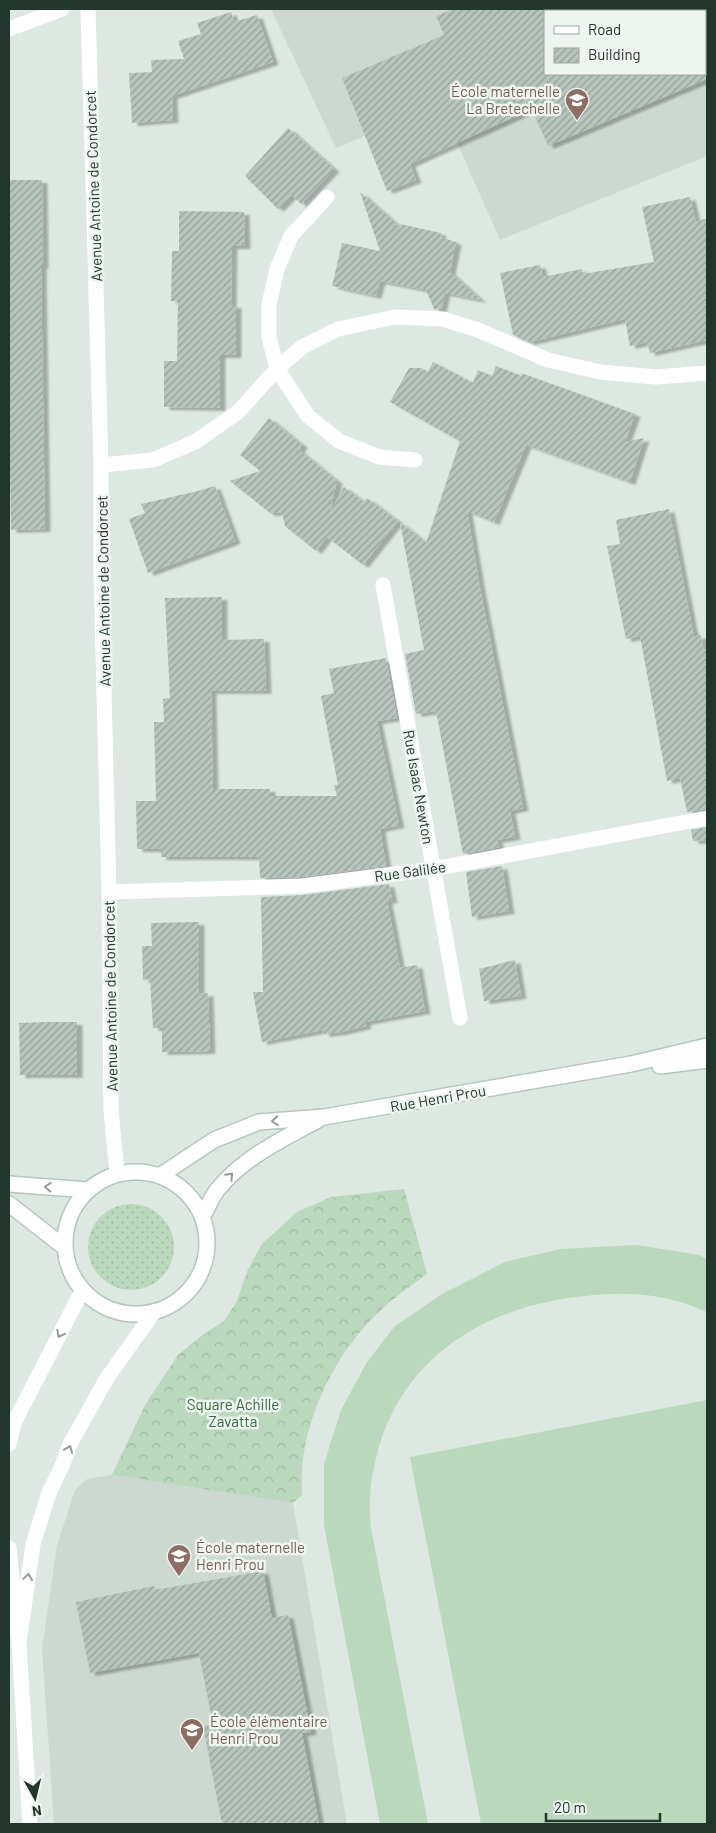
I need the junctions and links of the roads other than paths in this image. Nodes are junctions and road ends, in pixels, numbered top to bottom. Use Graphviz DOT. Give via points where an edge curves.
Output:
graph roads {
  1 [pos="88,9"];
  2 [pos="58,10"];
  3 [pos="9,29"];
  4 [pos="327,197"];
  5 [pos="277,369"];
  6 [pos="707,374"];
  7 [pos="415,460"];
  8 [pos="100,466"];
  9 [pos="384,585"];
  10 [pos="707,818"];
  11 [pos="433,868"];
  12 [pos="109,892"];
  13 [pos="460,1018"];
  14 [pos="707,1046"];
  15 [pos="707,1060"];
  16 [pos="552,1078"];
  17 [pos="324,1117"];
  18 [pos="117,1174"];
  19 [pos="161,1175"];
  20 [pos="9,1184"];
  21 [pos="88,1190"];
  22 [pos="9,1204"];
  23 [pos="203,1216"];
  24 [pos="64,1247"];
  25 [pos="82,1291"];
  26 [pos="154,1312"];
  27 [pos="9,1444"];
  28 [pos="9,1548"];
  29 [pos="19,1643"];
  30 [pos="30,1824"];
  1 -- 8 [label="street, Avenue Antoine de Condorcet"];
  2 -- 3 [label="street"];
  4 -- 5 [label="street" via="291,236 277,269 268,304 269,337"];
  5 -- 6 [label="street" via="302,347 338,329 395,317 443,319 548,360 600,372 656,376"];
  5 -- 7 [label="street" via="308,416 339,441 379,457"];
  5 -- 8 [label="street" via="238,412 195,442 153,460"];
  8 -- 12 [label="street, Avenue Antoine de Condorcet"];
  9 -- 11 [label="street, Rue Isaac Newton"];
  10 -- 11 [label="street, Rue Galilée"];
  11 -- 12 [label="street, Rue Galilée" via="302,886"];
  11 -- 13 [label="street, Rue Isaac Newton"];
  12 -- 18 [label="street, Avenue Antoine de Condorcet" via="111,1110"];
  14 -- 16 [label="street, Rue Henri Prou"];
  15 -- 16 [label="street, Rue Henri Prou"];
  16 -- 17 [label="street, Rue Henri Prou"];
  17 -- 19 [label="street, Rue Henri Prou, one-way" via="259,1122 214,1140"];
  23 -- 17 [label="street, Rue Henri Prou, one-way" via="218,1190 238,1169 267,1148"];
  18 -- 19 [label="street" via="139,1171"];
  18 -- 21 [label="street"];
  19 -- 23 [label="street" via="193,1199"];
  21 -- 20 [label="street, one-way"];
  21 -- 24 [label="street" via="74,1206 66,1226"];
  22 -- 24 [label="street"];
  23 -- 26 [label="street" via="208,1239 205,1264 194,1285 176,1303"];
  24 -- 25 [label="street" via="73,1278"];
  25 -- 26 [label="street" via="97,1304 115,1311 134,1315"];
  25 -- 27 [label="street, one-way" via="14,1422"];
  29 -- 26 [label="street, one-way" via="33,1544 49,1493 70,1444 107,1378"];
  28 -- 29 [label="street"];
  29 -- 30 [label="street"];
}
